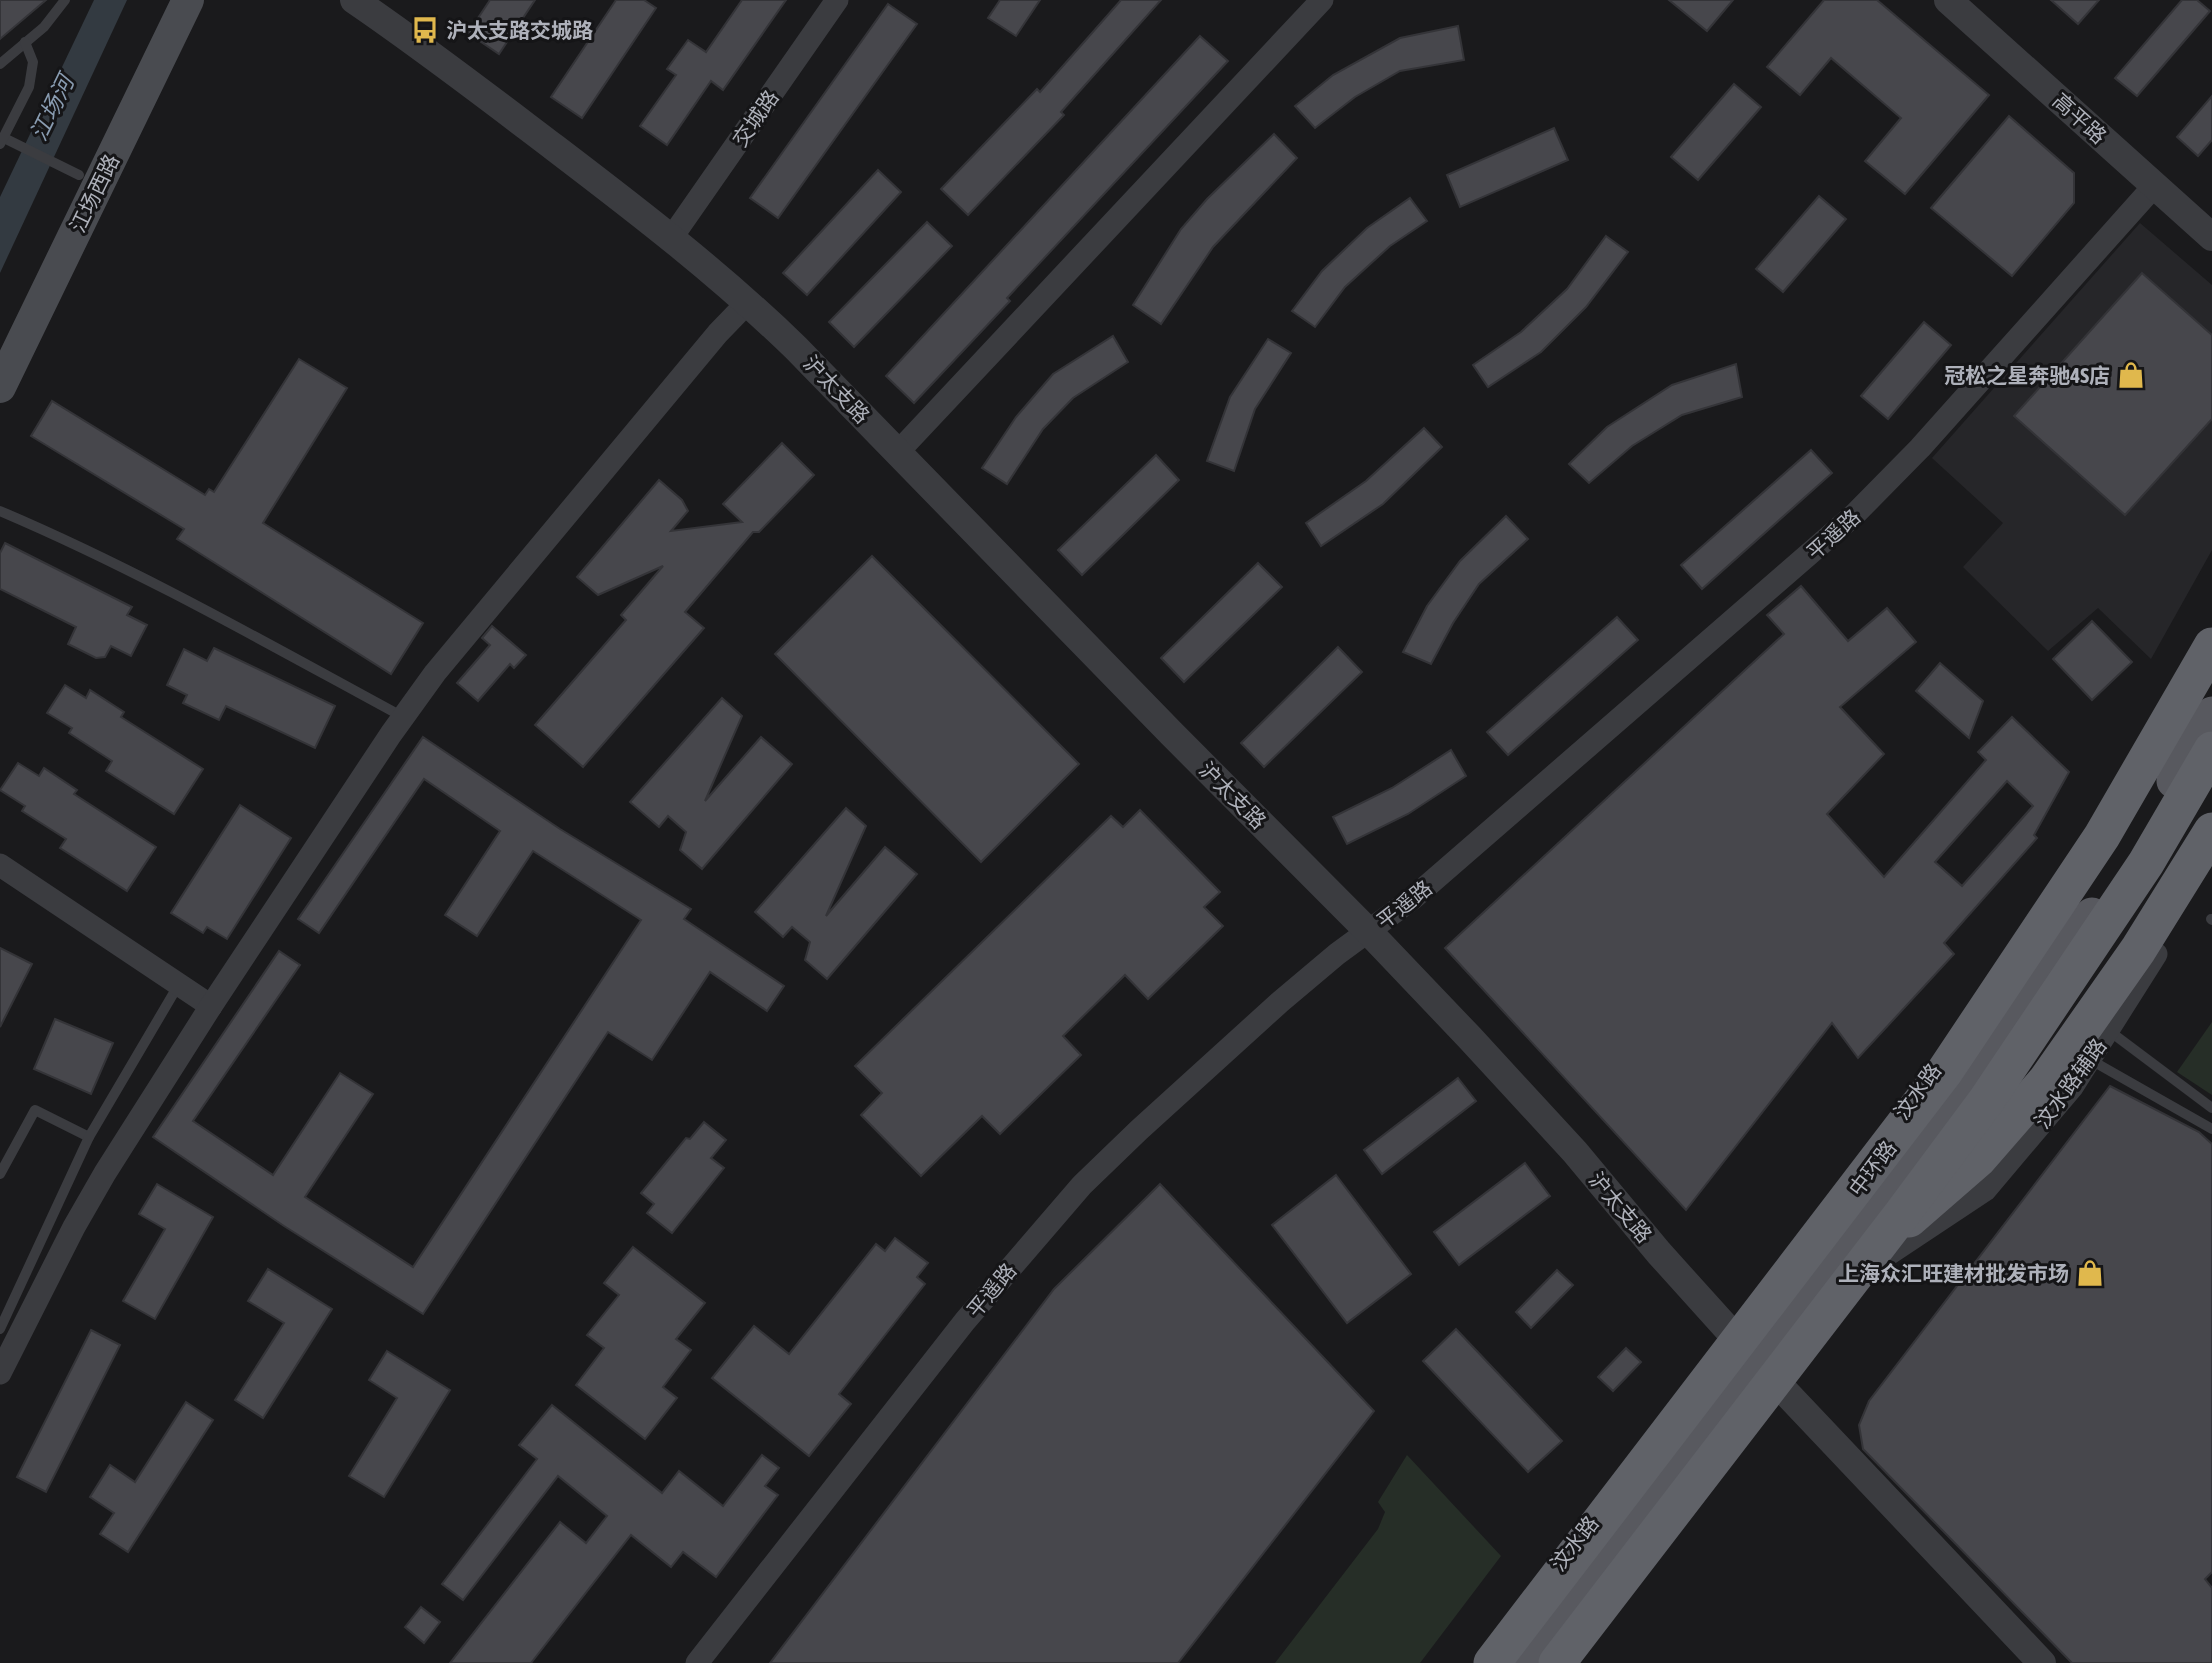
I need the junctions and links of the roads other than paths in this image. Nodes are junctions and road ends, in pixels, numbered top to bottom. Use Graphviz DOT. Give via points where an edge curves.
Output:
graph roads {
  1 [pos="65,0"];
  2 [pos="164,0"];
  3 [pos="188,0"];
  4 [pos="354,0"];
  5 [pos="837,0"];
  6 [pos="1322,0"];
  7 [pos="1948,0"];
  8 [pos="25,42"];
  9 [pos="0,64"];
  10 [pos="2,141"];
  11 [pos="79,175"];
  12 [pos="2155,185"];
  13 [pos="672,237"];
  14 [pos="2212,237"];
  15 [pos="748,302"];
  16 [pos="0,338"];
  17 [pos="0,387"];
  18 [pos="898,452"];
  19 [pos="0,512"];
  20 [pos="2212,627"];
  21 [pos="2212,646"];
  22 [pos="2212,677"];
  23 [pos="403,717"];
  24 [pos="2212,724"];
  25 [pos="2212,767"];
  26 [pos="2212,831"];
  27 [pos="2212,856"];
  28 [pos="0,865"];
  29 [pos="1368,931"];
  30 [pos="179,984"];
  31 [pos="211,1006"];
  32 [pos="2108,1030"];
  33 [pos="2089,1059"];
  34 [pos="1981,1064"];
  35 [pos="2212,1108"];
  36 [pos="2212,1129"];
  37 [pos="89,1137"];
  38 [pos="1966,1145"];
  39 [pos="0,1174"];
  40 [pos="1909,1219"];
  41 [pos="1875,1264"];
  42 [pos="0,1329"];
  43 [pos="1756,1360"];
  44 [pos="0,1373"];
  45 [pos="1541,1661"];
  46 [pos="697,1663"];
  47 [pos="1481,1663"];
  48 [pos="1492,1663"];
  49 [pos="2042,1663"];
  1 -- 8 [label="lane"];
  2 -- 11 [label="main road, 江场西路"];
  3 -- 17 [label="main road, 江场西路"];
  4 -- 13 [label="street, 沪太支路" via="449,66"];
  5 -- 13 [label="street, 交城路"];
  6 -- 18 [label="street"];
  7 -- 12 [label="street, 高平路"];
  8 -- 9 [label="lane"];
  8 -- 10 [label="lane" via="33,62 29,88"];
  10 -- 11 [label="lane"];
  11 -- 16 [label="main road, 江场西路"];
  12 -- 14 [label="street, 高平路"];
  12 -- 29 [label="street, 平遥路" via="1877,494 1433,881"];
  13 -- 15 [label="street, 沪太支路"];
  15 -- 18 [label="street, 沪太支路"];
  15 -- 23 [label="street" via="494,601"];
  18 -- 29 [label="street, 沪太支路"];
  19 -- 23 [label="lane" via="64,538 190,602"];
  20 -- 43 [label="main road, 汶水路" via="2093,830 1938,1064"];
  21 -- 48 [label="highway, 中环路, bridge" via="2102,836 1945,1071"];
  22 -- 43 [label="main road, 汶水路" via="2105,863"];
  23 -- 31 [label="street"];
  24 -- 34 [label="main road, 汶水路" via="2116,882"];
  24 -- 45 [label="highway, bridge" via="2146,863 1986,1101 1902,1214"];
  25 -- 38 [label="main road, 汶水路" via="2076,988"];
  26 -- 40 [label="highway" via="2138,950 2046,1082 1978,1159"];
  27 -- 32 [label="street, 汶水路辅路"];
  28 -- 30 [label="street"];
  29 -- 43 [label="street, 沪太支路" via="1535,1107"];
  29 -- 46 [label="street, 平遥路" via="1260,1019 1082,1185 965,1321"];
  30 -- 31 [label="street"];
  30 -- 37 [label="lane"];
  31 -- 44 [label="street" via="105,1173"];
  32 -- 33 [label="street, 汶水路辅路"];
  32 -- 35 [label="lane"];
  33 -- 36 [label="lane"];
  33 -- 41 [label="street, 汶水路辅路" via="2072,1087 1985,1190"];
  34 -- 38 [label="main road"];
  34 -- 43 [label="main road, 汶水路"];
  37 -- 39 [label="lane" via="35,1110"];
  37 -- 42 [label="lane"];
  38 -- 40 [label="main road, 汶水路"];
  40 -- 41 [label="main road, 汶水路"];
  41 -- 43 [label="main road, 汶水路"];
  43 -- 45 [label="main road, 汶水路"];
  43 -- 45 [label="main road, 汶水路"];
  43 -- 47 [label="main road, 汶水路"];
  43 -- 49 [label="street, 沪太支路"];
}
